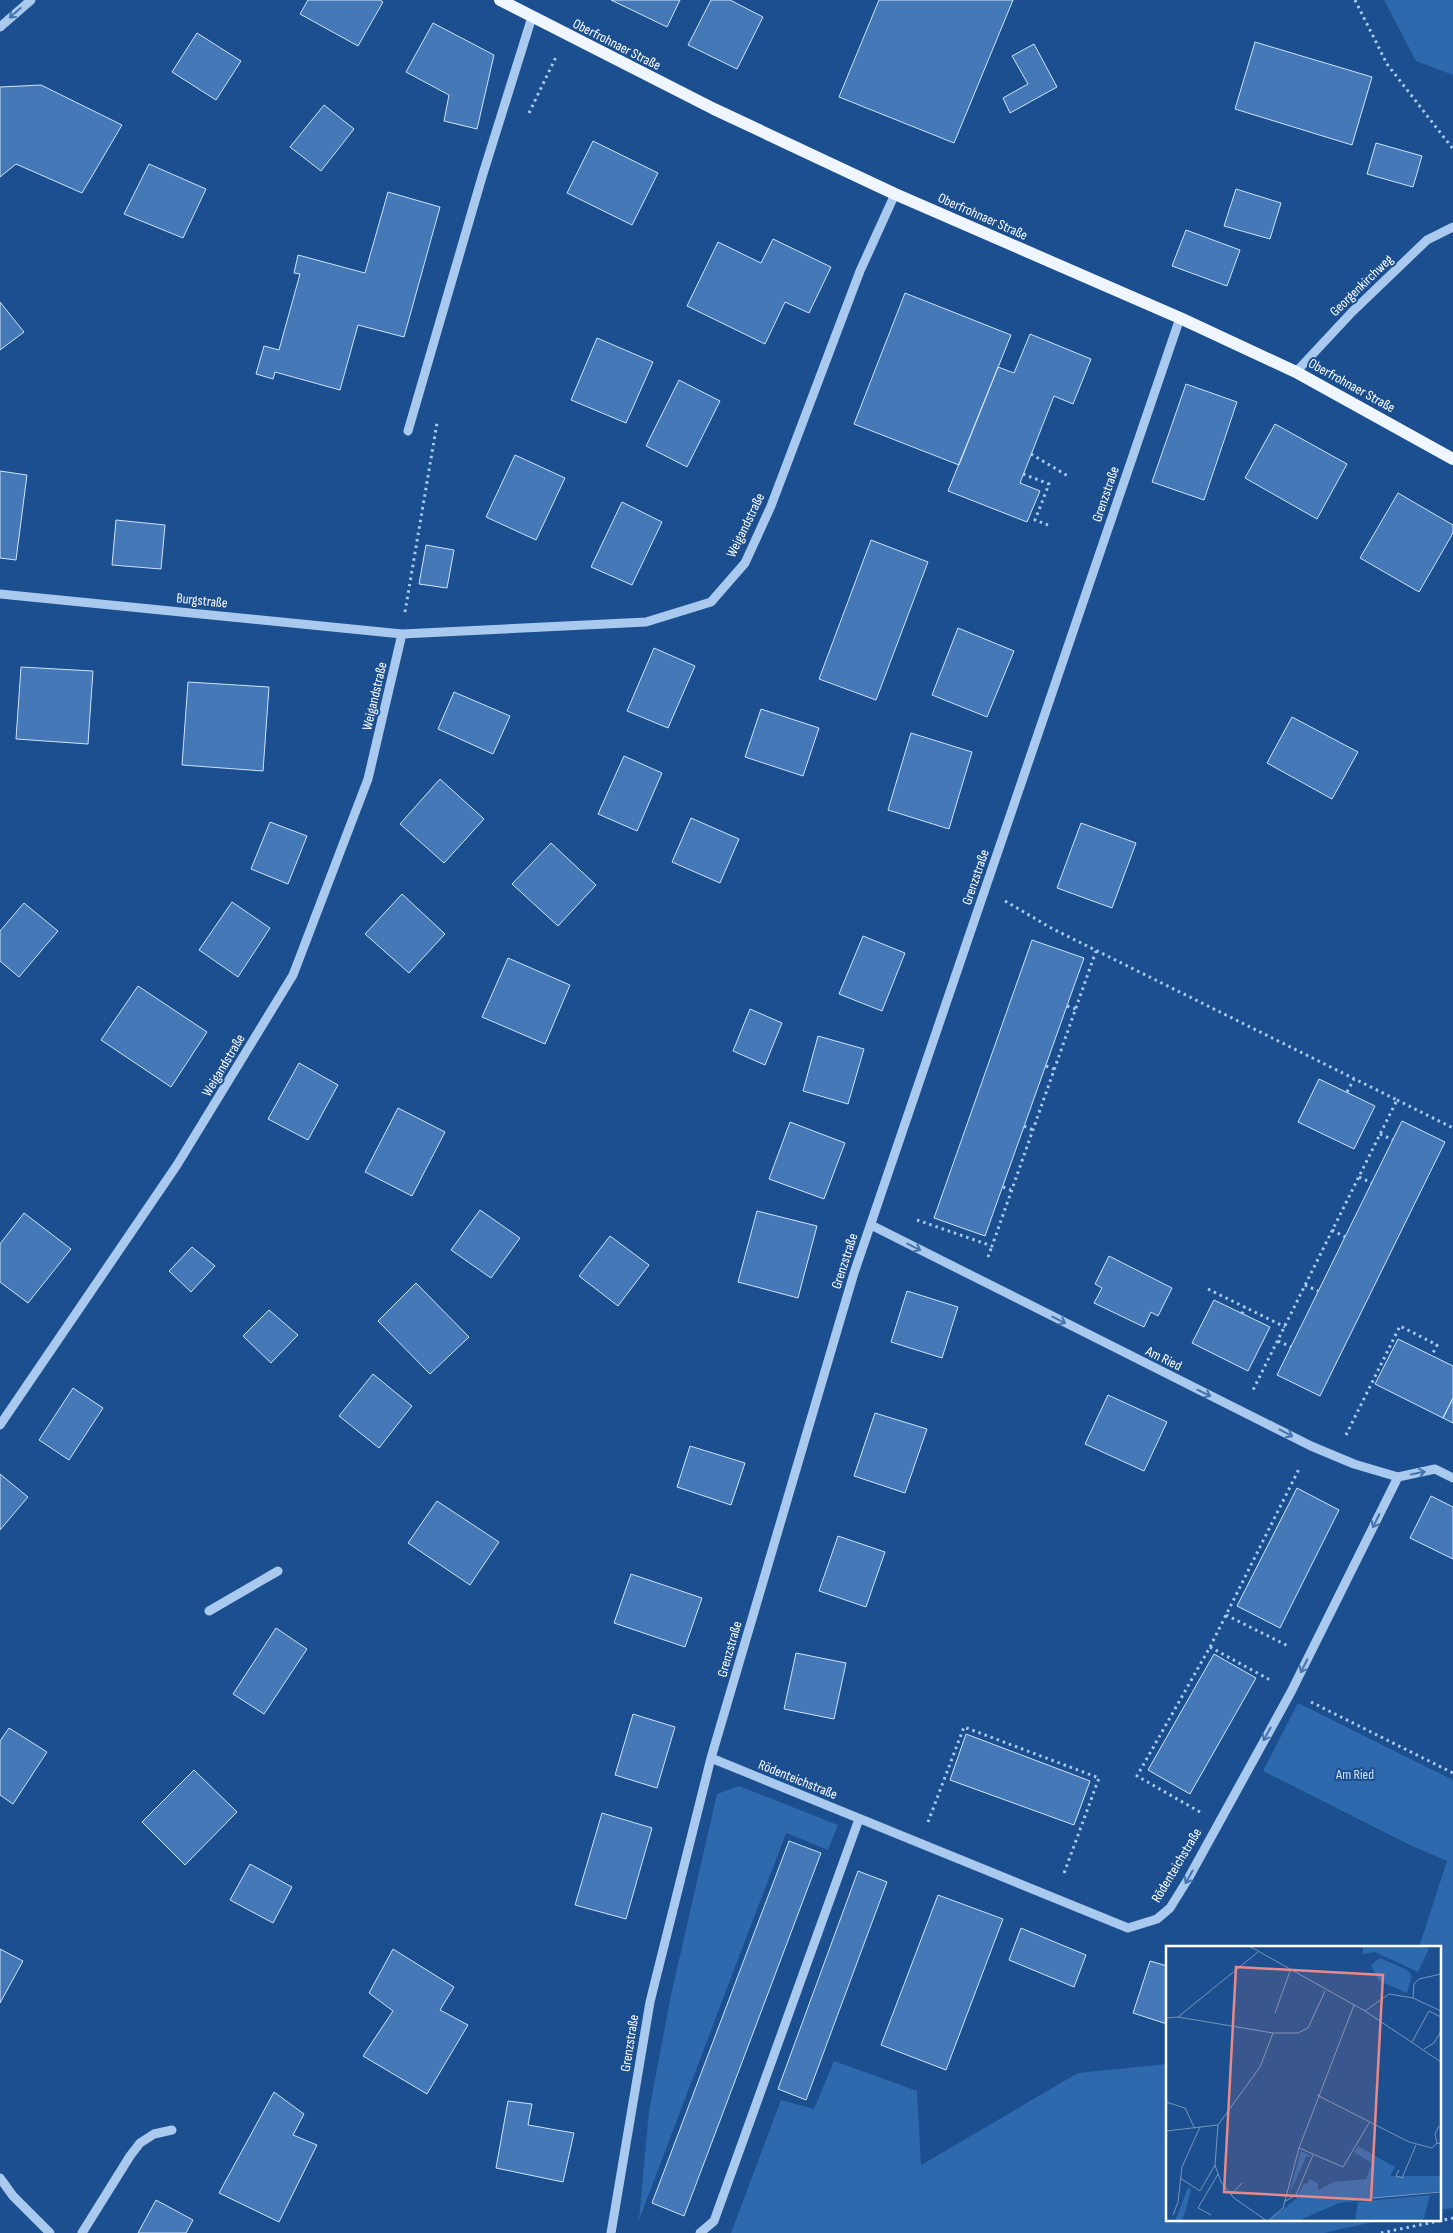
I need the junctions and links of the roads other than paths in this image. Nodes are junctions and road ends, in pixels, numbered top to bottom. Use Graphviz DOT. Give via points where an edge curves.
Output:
graph roads {
  1 [pos="31,0"];
  2 [pos="500,0"];
  3 [pos="532,17"];
  4 [pos="0,27"];
  5 [pos="895,194"];
  6 [pos="1453,227"];
  7 [pos="1180,318"];
  8 [pos="1296,372"];
  9 [pos="408,431"];
  10 [pos="1453,460"];
  11 [pos="0,594"];
  12 [pos="402,634"];
  13 [pos="870,1225"];
  14 [pos="0,1425"];
  15 [pos="1398,1477"];
  16 [pos="1453,1478"];
  17 [pos="278,1571"];
  18 [pos="209,1611"];
  19 [pos="711,1758"];
  20 [pos="859,1819"];
  21 [pos="172,2130"];
  22 [pos="0,2178"];
  23 [pos="50,2233"];
  24 [pos="82,2233"];
  25 [pos="611,2233"];
  26 [pos="700,2233"];
  1 -- 4 [label="street, one-way"];
  2 -- 3 [label="main road, Oberfrohnaer Straße"];
  3 -- 5 [label="main road, Oberfrohnaer Straße" via="714,109"];
  3 -- 9 [label="street"];
  5 -- 7 [label="main road, Oberfrohnaer Straße"];
  5 -- 12 [label="street, Weigandstraße" via="860,271 771,506 745,563 711,602 646,622"];
  6 -- 8 [label="street, Georgenkirchweg" via="1427,240 1352,312"];
  7 -- 8 [label="main road, Oberfrohnaer Straße"];
  7 -- 13 [label="street, Grenzstraße"];
  8 -- 10 [label="main road, Oberfrohnaer Straße"];
  11 -- 12 [label="street, Burgstraße"];
  12 -- 14 [label="street, Weigandstraße" via="368,779 293,975 177,1165"];
  13 -- 15 [label="street, Am Ried, one-way" via="1311,1446 1354,1464"];
  13 -- 19 [label="street, Grenzstraße"];
  15 -- 16 [label="street, Am Ried, one-way" via="1435,1469"];
  15 -- 20 [label="street, Rödenteichstraße, one-way" via="1291,1692 1170,1908 1158,1920 1128,1928"];
  17 -- 18 [label="street"];
  19 -- 20 [label="street, Rödenteichstraße"];
  19 -- 25 [label="street, Grenzstraße" via="650,2002"];
  20 -- 26 [label="street" via="714,2221"];
  21 -- 24 [label="street" via="154,2134 140,2143"];
  22 -- 23 [label="street"];
}
